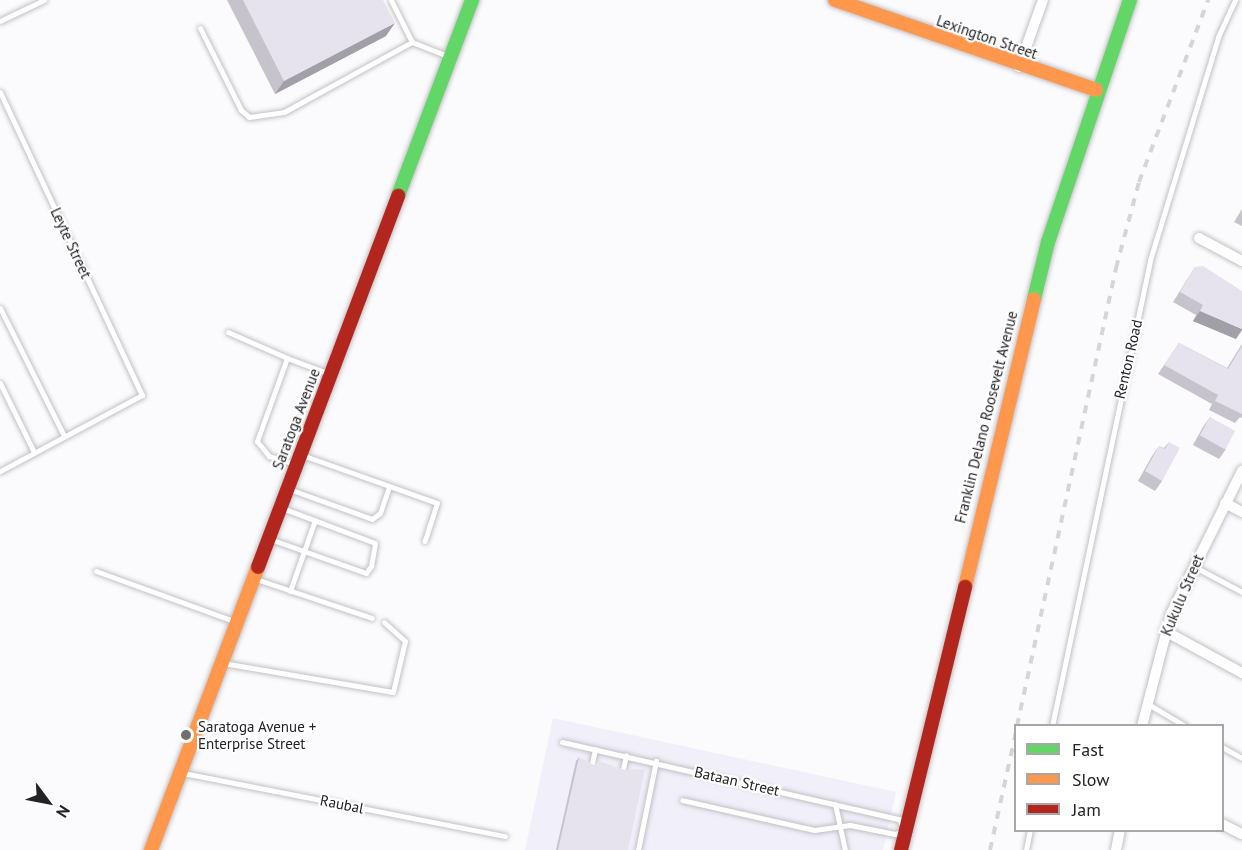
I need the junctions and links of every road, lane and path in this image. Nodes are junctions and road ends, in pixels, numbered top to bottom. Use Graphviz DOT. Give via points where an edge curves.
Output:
graph roads {
  1 [pos="44,0"];
  2 [pos="391,0"];
  3 [pos="472,0"];
  4 [pos="835,0"];
  5 [pos="1043,0"];
  6 [pos="1130,0"];
  7 [pos="1235,0"];
  8 [pos="0,21"];
  9 [pos="200,28"];
  10 [pos="412,42"];
  11 [pos="451,58"];
  12 [pos="1019,67"];
  13 [pos="1096,90"];
  14 [pos="0,92"];
  15 [pos="1199,238"];
  16 [pos="1242,261"];
  17 [pos="0,308"];
  18 [pos="228,332"];
  19 [pos="287,358"];
  20 [pos="331,375"];
  21 [pos="0,383"];
  22 [pos="64,436"];
  23 [pos="34,452"];
  24 [pos="299,460"];
  25 [pos="0,471"];
  26 [pos="1242,471"];
  27 [pos="390,487"];
  28 [pos="288,488"];
  29 [pos="1225,503"];
  30 [pos="280,507"];
  31 [pos="1242,512"];
  32 [pos="315,520"];
  33 [pos="269,538"];
  34 [pos="425,541"];
  35 [pos="304,552"];
  36 [pos="1193,566"];
  37 [pos="96,571"];
  38 [pos="254,579"];
  39 [pos="290,591"];
  40 [pos="1242,592"];
  41 [pos="372,618"];
  42 [pos="384,622"];
  43 [pos="237,623"];
  44 [pos="1165,631"];
  45 [pos="221,663"];
  46 [pos="1242,673"];
  47 [pos="1147,704"];
  48 [pos="1052,724"];
  49 [pos="1142,724"];
  50 [pos="1182,724"];
  51 [pos="562,742"];
  52 [pos="1224,748"];
  53 [pos="595,749"];
  54 [pos="626,755"];
  55 [pos="1242,758"];
  56 [pos="656,761"];
  57 [pos="592,764"];
  58 [pos="623,769"];
  59 [pos="179,773"];
  60 [pos="682,800"];
  61 [pos="835,804"];
  62 [pos="1224,825"];
  63 [pos="840,826"];
  64 [pos="905,831"];
  65 [pos="1030,832"];
  66 [pos="1120,832"];
  67 [pos="1242,834"];
  68 [pos="505,836"];
  69 [pos="151,850"];
  70 [pos="638,850"];
  71 [pos="844,850"];
  72 [pos="901,850"];
  73 [pos="1026,850"];
  74 [pos="1116,850"];
  1 -- 8 [label="lane"];
  2 -- 10 [label="lane"];
  3 -- 11 [label="street, Saratoga Avenue"];
  4 -- 12 [label="street, Lexington Street"];
  5 -- 12 [label="street"];
  6 -- 13 [label="street, Franklin Delano Roosevelt Avenue"];
  7 -- 48 [label="lane, Renton Road" via="1218,37 1150,260"];
  9 -- 10 [label="lane" via="241,110 265,118"];
  10 -- 11 [label="lane"];
  11 -- 20 [label="street, Saratoga Avenue"];
  12 -- 13 [label="street, Lexington Street"];
  13 -- 64 [label="street, Franklin Delano Roosevelt Avenue" via="1006,396"];
  14 -- 22 [label="lane, Leyte Street" via="142,394"];
  15 -- 16 [label="street"];
  17 -- 22 [label="lane"];
  18 -- 19 [label="lane"];
  19 -- 20 [label="lane"];
  19 -- 24 [label="lane" via="257,441 269,456"];
  20 -- 24 [label="street, Saratoga Avenue"];
  21 -- 23 [label="lane"];
  22 -- 23 [label="lane"];
  23 -- 25 [label="lane"];
  24 -- 27 [label="lane"];
  24 -- 28 [label="street, Saratoga Avenue"];
  26 -- 29 [label="street, Kukulu Street"];
  27 -- 28 [label="lane" via="380,513 372,519"];
  27 -- 34 [label="lane" via="437,503"];
  28 -- 30 [label="street, Saratoga Avenue"];
  29 -- 31 [label="street"];
  29 -- 36 [label="street, Kukulu Street"];
  30 -- 32 [label="lane"];
  30 -- 33 [label="street, Saratoga Avenue"];
  32 -- 35 [label="lane"];
  32 -- 35 [label="lane" via="375,543 371,566 366,573"];
  33 -- 35 [label="lane"];
  33 -- 38 [label="street, Saratoga Avenue"];
  35 -- 39 [label="lane"];
  36 -- 40 [label="lane"];
  36 -- 44 [label="street, Kukulu Street"];
  37 -- 43 [label="lane"];
  38 -- 39 [label="lane"];
  38 -- 43 [label="street, Saratoga Avenue"];
  39 -- 41 [label="lane"];
  42 -- 45 [label="lane" via="405,641 393,692 382,694"];
  43 -- 45 [label="street, Saratoga Avenue"];
  44 -- 46 [label="street"];
  44 -- 47 [label="street, Kukulu Street"];
  45 -- 59 [label="street, Saratoga Avenue"];
  47 -- 49 [label="street, Kukulu Street"];
  47 -- 50 [label="lane"];
  51 -- 53 [label="lane, Bataan Street"];
  52 -- 55 [label="lane"];
  53 -- 54 [label="lane, Bataan Street"];
  53 -- 57 [label="lane"];
  54 -- 56 [label="lane, Bataan Street"];
  54 -- 58 [label="lane"];
  56 -- 61 [label="lane, Bataan Street"];
  56 -- 70 [label="lane"];
  59 -- 68 [label="lane, Raubal"];
  59 -- 69 [label="street, Saratoga Avenue"];
  60 -- 63 [label="lane" via="814,830"];
  61 -- 63 [label="lane"];
  61 -- 64 [label="lane, Bataan Street" via="899,819"];
  62 -- 67 [label="street"];
  63 -- 64 [label="lane"];
  63 -- 71 [label="lane"];
  64 -- 72 [label="street, Franklin Delano Roosevelt Avenue"];
  65 -- 73 [label="lane"];
  66 -- 74 [label="street"];
}
